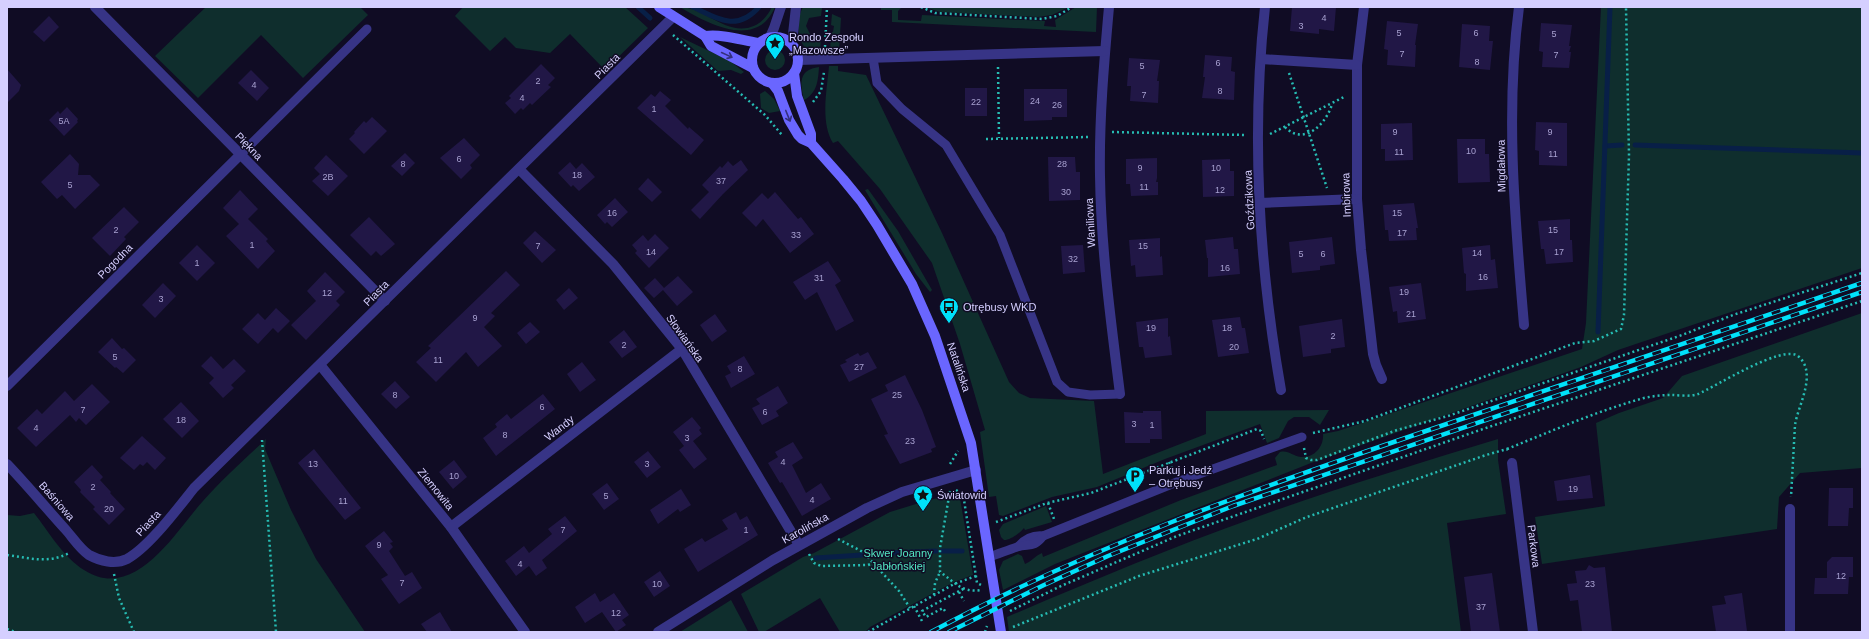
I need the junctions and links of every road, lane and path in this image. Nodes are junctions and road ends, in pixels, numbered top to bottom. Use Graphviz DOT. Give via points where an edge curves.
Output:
graph roads {
  1 [pos="95,7"];
  2 [pos="659,7"];
  3 [pos="781,7"];
  4 [pos="796,7"];
  5 [pos="921,7"];
  6 [pos="1072,7"];
  7 [pos="1109,7"];
  8 [pos="1265,7"];
  9 [pos="1364,7"];
  10 [pos="1519,7"];
  11 [pos="1626,7"];
  12 [pos="673,17"];
  13 [pos="664,26"];
  14 [pos="367,29"];
  15 [pos="705,36"];
  16 [pos="770,37"];
  17 [pos="758,43"];
  18 [pos="792,43"];
  19 [pos="1105,51"];
  20 [pos="873,58"];
  21 [pos="1261,59"];
  22 [pos="798,60"];
  23 [pos="998,62"];
  24 [pos="1357,65"];
  25 [pos="753,68"];
  26 [pos="1288,69"];
  27 [pos="794,73"];
  28 [pos="772,83"];
  29 [pos="823,83"];
  30 [pos="1348,95"];
  31 [pos="1332,103"];
  32 [pos="808,106"];
  33 [pos="1303,118"];
  34 [pos="774,123"];
  35 [pos="1284,127"];
  36 [pos="1109,133"];
  37 [pos="1308,133"];
  38 [pos="1250,135"];
  39 [pos="1268,136"];
  40 [pos="1093,137"];
  41 [pos="999,138"];
  42 [pos="986,139"];
  43 [pos="811,143"];
  44 [pos="241,154"];
  45 [pos="1629,155"];
  46 [pos="519,169"];
  47 [pos="1328,192"];
  48 [pos="1357,199"];
  49 [pos="1260,203"];
  50 [pos="1862,272"];
  51 [pos="385,301"];
  52 [pos="1862,301"];
  53 [pos="1524,325"];
  54 [pos="682,349"];
  55 [pos="321,366"];
  56 [pos="1382,379"];
  57 [pos="7,386"];
  58 [pos="1281,390"];
  59 [pos="1120,394"];
  60 [pos="261,423"];
  61 [pos="1302,437"];
  62 [pos="959,448"];
  63 [pos="1268,449"];
  64 [pos="1507,449"];
  65 [pos="1512,463"];
  66 [pos="7,464"];
  67 [pos="948,465"];
  68 [pos="976,470"];
  69 [pos="1790,509"];
  70 [pos="995,516"];
  71 [pos="996,522"];
  72 [pos="451,527"];
  73 [pos="996,530"];
  74 [pos="838,539"];
  75 [pos="801,544"];
  76 [pos="971,551"];
  77 [pos="70,552"];
  78 [pos="88,554"];
  79 [pos="7,555"];
  80 [pos="989,557"];
  81 [pos="873,563"];
  82 [pos="940,572"];
  83 [pos="114,574"];
  84 [pos="976,576"];
  85 [pos="954,584"];
  86 [pos="965,588"];
  87 [pos="984,589"];
  88 [pos="959,592"];
  89 [pos="934,595"];
  90 [pos="964,601"];
  91 [pos="914,606"];
  92 [pos="910,608"];
  93 [pos="945,611"];
  94 [pos="999,616"];
  95 [pos="923,623"];
  96 [pos="7,629"];
  97 [pos="1001,630"];
  98 [pos="14,632"];
  99 [pos="134,632"];
  100 [pos="276,632"];
  101 [pos="526,632"];
  102 [pos="658,632"];
  103 [pos="868,632"];
  104 [pos="1533,632"];
  105 [pos="1790,632"];
  1 -- 44 [label="street, Piękna"];
  2 -- 12 [label="main road"];
  3 -- 16 [label="street"];
  4 -- 18 [label="street"];
  5 -- 6 [label="path" via="934,13 1042,19 1057,16"];
  7 -- 19 [label="street, Waniliowa"];
  8 -- 21 [label="street, Goździkowa"];
  9 -- 24 [label="street, Imbirowa"];
  10 -- 53 [label="street, Migdałowa" via="1512,90 1512,148 1513,193"];
  11 -- 45 [label="path"];
  12 -- 13 [label="street, Piasta"];
  12 -- 15 [label="main road"];
  13 -- 34 [label="path"];
  13 -- 46 [label="street, Piasta"];
  14 -- 44 [label="lane"];
  15 -- 17 [label="main road" via="731,37"];
  15 -- 25 [label="main road, one-way" via="711,46"];
  16 -- 17 [label="main road"];
  16 -- 18 [label="main road" via="782,37"];
  17 -- 25 [label="main road" via="752,55"];
  18 -- 22 [label="main road"];
  19 -- 20 [label="street"];
  19 -- 59 [label="street, Waniliowa" via="1100,185 1103,244"];
  20 -- 22 [label="street"];
  20 -- 59 [label="lane" via="877,83 902,109 946,145 1000,235 1057,382 1068,392 1090,395"];
  21 -- 24 [label="street"];
  21 -- 49 [label="street, Goździkowa"];
  22 -- 27 [label="main road"];
  23 -- 41 [label="path"];
  24 -- 48 [label="street, Imbirowa"];
  25 -- 28 [label="main road" via="762,79"];
  26 -- 33 [label="path"];
  27 -- 28 [label="main road" via="784,81"];
  27 -- 43 [label="main road" via="797,96 811,134"];
  28 -- 43 [label="main road, Natalińska, one-way" via="778,91 794,130 802,139"];
  29 -- 32 [label="path" via="819,94"];
  30 -- 31 [label="path"];
  31 -- 33 [label="path"];
  31 -- 37 [label="path" via="1330,112 1322,124"];
  33 -- 35 [label="path"];
  33 -- 37 [label="path"];
  35 -- 37 [label="path" via="1295,134"];
  35 -- 39 [label="path"];
  36 -- 38 [label="path"];
  37 -- 47 [label="path"];
  40 -- 41 [label="path"];
  41 -- 42 [label="path"];
  43 -- 68 [label="main road, Natalińska" via="862,201 912,284 935,336 968,430"];
  44 -- 51 [label="street, Piękna"];
  44 -- 57 [label="street, Pogodna"];
  46 -- 51 [label="street, Piasta"];
  46 -- 54 [label="street, Słowiańska" via="613,264"];
  48 -- 49 [label="street"];
  48 -- 56 [label="street, Imbirowa" via="1373,354"];
  49 -- 58 [label="street, Goździkowa" via="1267,289"];
  50 -- 61 [label="path" via="1733,314 1682,335 1448,416 1397,430 1317,460 1306,458"];
  51 -- 55 [label="street, Piasta"];
  52 -- 94 [label="path" via="1177,536"];
  54 -- 72 [label="street, Wandy"];
  54 -- 75 [label="street, Słowiańska"];
  55 -- 60 [label="street, Piasta"];
  55 -- 72 [label="street, Ziemowita"];
  60 -- 78 [label="street, Piasta" via="194,488 161,528 136,553 127,559 114,562"];
  60 -- 100 [label="path"];
  61 -- 63 [label="lane"];
  62 -- 67 [label="path" via="956,457"];
  63 -- 71 [label="path" via="1261,431 1257,429 1091,493 1048,503"];
  63 -- 80 [label="lane" via="1177,482 1043,536 1039,542 1027,547 1019,546"];
  64 -- 65 [label="path"];
  64 -- 69 [label="path" via="1626,403 1652,396 1696,395 1759,363 1790,354 1796,355 1804,362 1806,372 1803,400 1794,424"];
  64 -- 97 [label="path" via="1308,517 1257,539 1139,576 1012,628"];
  65 -- 104 [label="street, Parkowa"];
  66 -- 78 [label="street, Baśniowa"];
  68 -- 75 [label="street, Karolińska" via="894,494"];
  68 -- 80 [label="main road, Natalińska"];
  69 -- 105 [label="street"];
  70 -- 71 [label="path"];
  71 -- 73 [label="path"];
  72 -- 101 [label="street, Ziemowita"];
  74 -- 81 [label="path" via="863,552"];
  75 -- 81 [label="path" via="814,562 821,566"];
  75 -- 102 [label="street, Karolińska"];
  76 -- 82 [label="path" via="963,496 959,491 950,489 940,548"];
  77 -- 79 [label="path" via="53,560"];
  80 -- 94 [label="main road, Natalińska"];
  81 -- 92 [label="path"];
  82 -- 85 [label="path"];
  82 -- 89 [label="path" via="935,583"];
  83 -- 99 [label="path" via="119,598"];
  84 -- 85 [label="path"];
  85 -- 86 [label="path"];
  85 -- 89 [label="path"];
  86 -- 87 [label="path" via="975,591"];
  86 -- 88 [label="path"];
  88 -- 90 [label="path"];
  88 -- 93 [label="path" via="922,611 926,617 943,608"];
  89 -- 91 [label="path"];
  91 -- 92 [label="path"];
  91 -- 95 [label="path"];
  92 -- 103 [label="path"];
  94 -- 97 [label="main road, Natalińska"];
  96 -- 98 [label="path"];
}
